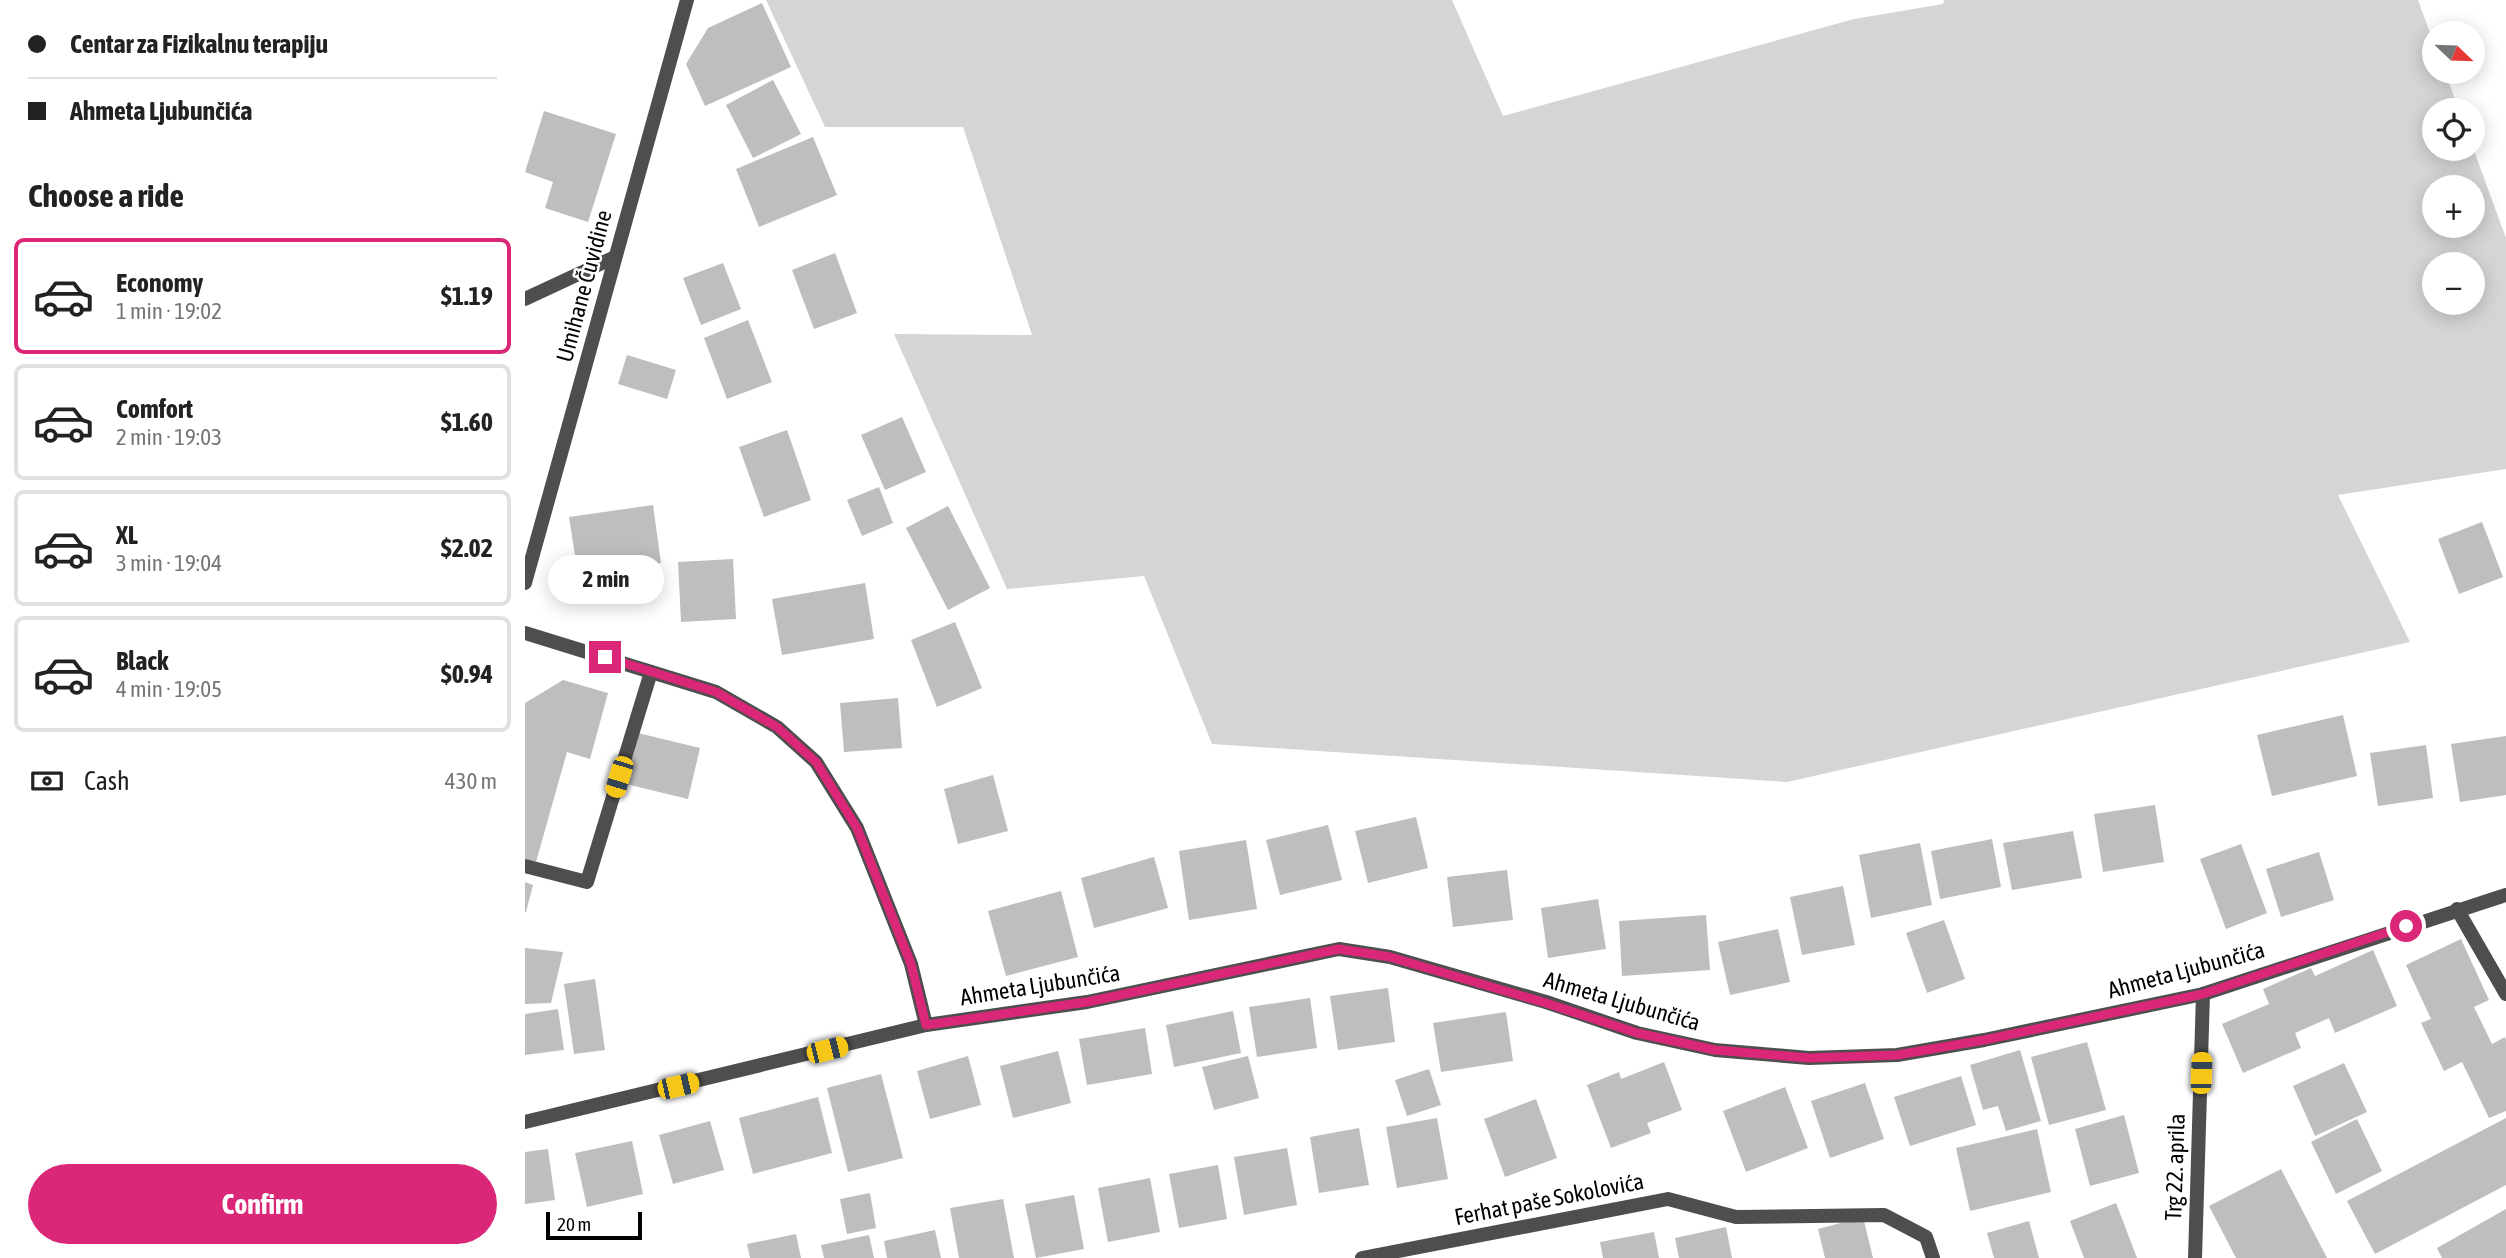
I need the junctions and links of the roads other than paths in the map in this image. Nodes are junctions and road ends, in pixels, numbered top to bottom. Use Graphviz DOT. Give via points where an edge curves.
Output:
graph roads {
  1 [pos="687,0"];
  2 [pos="615,257"];
  3 [pos="525,299"];
  4 [pos="525,583"];
  5 [pos="525,633"];
  6 [pos="651,672"];
  7 [pos="525,866"];
  8 [pos="2506,895"];
  9 [pos="2457,909"];
  10 [pos="2203,994"];
  11 [pos="2506,994"];
  12 [pos="926,1025"];
  13 [pos="525,1122"];
  14 [pos="1362,1258"];
  15 [pos="1933,1258"];
  16 [pos="2195,1258"];
  1 -- 2 [label="street, Umihane Čuvidine"];
  2 -- 3 [label="street"];
  2 -- 4 [label="street, Umihane Čuvidine"];
  5 -- 6 [label="street"];
  6 -- 7 [label="street" via="587,881"];
  6 -- 12 [label="street" via="716,692 777,727 816,762 857,828 911,964"];
  8 -- 9 [label="street, Ahmeta Ljubunčića"];
  9 -- 10 [label="street, Ahmeta Ljubunčića"];
  9 -- 11 [label="street"];
  10 -- 12 [label="street, Ahmeta Ljubunčića" via="1897,1055 1809,1058 1715,1050 1637,1033 1390,957 1339,949 1087,1002"];
  10 -- 16 [label="street, Trg 22. aprila"];
  12 -- 13 [label="street, Ahmeta Ljubunčića"];
  14 -- 15 [label="street, Ferhat paše Sokolovića" via="1668,1199 1736,1217 1884,1215 1926,1237"];
}
